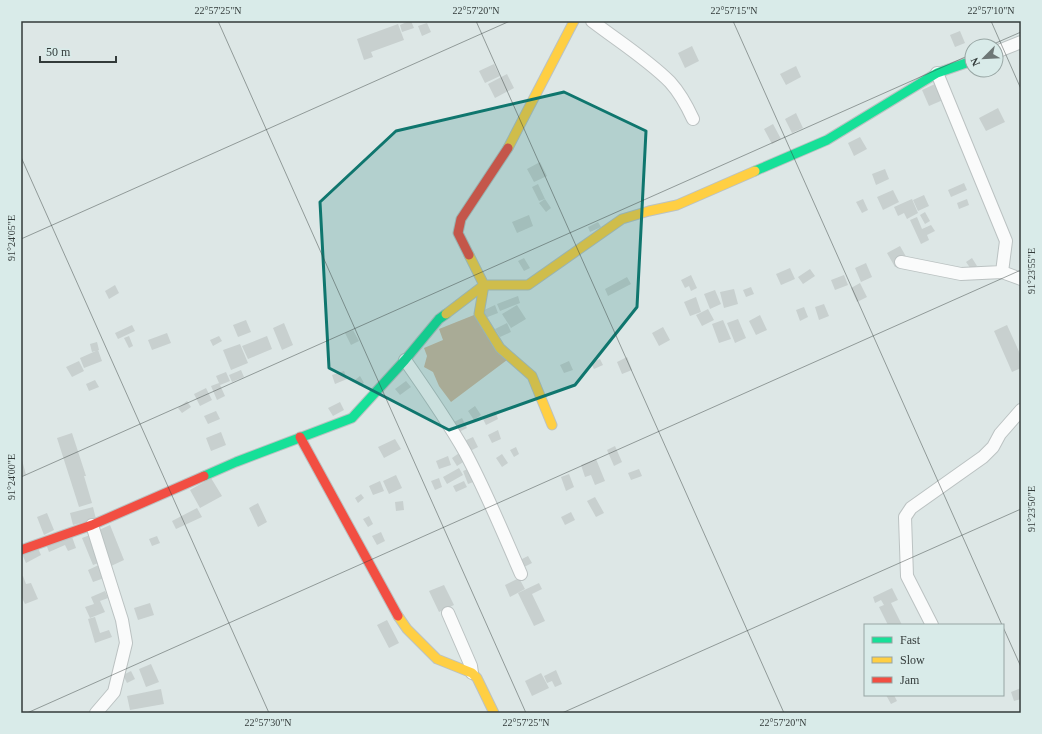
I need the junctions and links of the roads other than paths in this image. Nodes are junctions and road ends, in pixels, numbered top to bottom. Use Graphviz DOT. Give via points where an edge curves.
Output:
graph roads {
  1 [pos="574,21"];
  2 [pos="592,21"];
  3 [pos="1021,42"];
  4 [pos="1004,49"];
  5 [pos="964,64"];
  6 [pos="938,74"];
  7 [pos="694,119"];
  8 [pos="901,262"];
  9 [pos="1002,272"];
  10 [pos="1021,279"];
  11 [pos="484,285"];
  12 [pos="406,360"];
  13 [pos="1021,410"];
  14 [pos="552,425"];
  15 [pos="300,436"];
  16 [pos="92,525"];
  17 [pos="21,550"];
  18 [pos="521,574"];
  19 [pos="448,613"];
  20 [pos="931,624"];
  21 [pos="472,673"];
  22 [pos="96,713"];
  23 [pos="494,713"];
  1 -- 11 [label="street" via="510,144 461,219 458,233"];
  2 -- 7 [label="street" via="670,83"];
  3 -- 4 [label="street"];
  5 -- 6 [label="street"];
  6 -- 9 [label="street" via="1006,241"];
  6 -- 11 [label="street" via="827,140 676,205 622,219 528,286"];
  8 -- 9 [label="street" via="961,274"];
  9 -- 10 [label="street"];
  11 -- 12 [label="street" via="439,319"];
  11 -- 14 [label="street" via="479,314 500,348 532,376"];
  12 -- 15 [label="street" via="352,418"];
  12 -- 18 [label="street" via="442,412 465,453"];
  13 -- 20 [label="street" via="983,457 911,508 905,516 907,576"];
  15 -- 16 [label="street"];
  15 -- 21 [label="street" via="393,609 407,629 437,659"];
  16 -- 17 [label="street"];
  16 -- 22 [label="street" via="122,620 126,643 114,692"];
  19 -- 21 [label="street"];
  21 -- 23 [label="street"];
}
